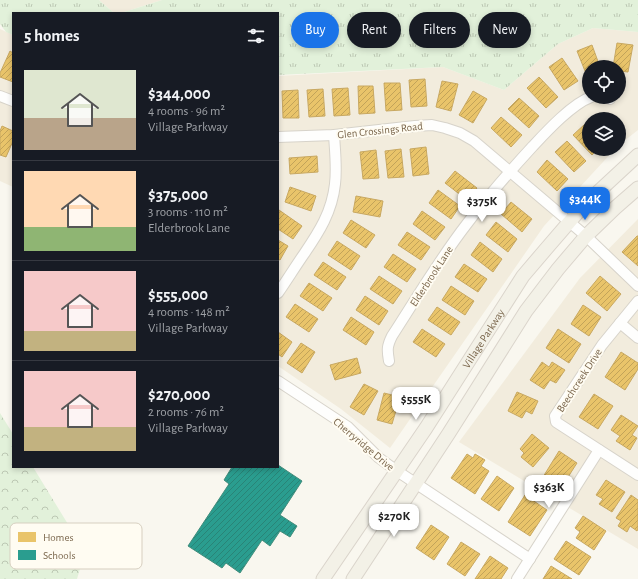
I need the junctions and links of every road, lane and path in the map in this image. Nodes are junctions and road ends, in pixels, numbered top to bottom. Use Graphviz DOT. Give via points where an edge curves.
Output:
graph roads {
  1 [pos="0,96"];
  2 [pos="12,101"];
  3 [pos="582,102"];
  4 [pos="334,135"];
  5 [pos="279,137"];
  6 [pos="638,155"];
  7 [pos="510,172"];
  8 [pos="638,188"];
  9 [pos="569,222"];
  10 [pos="586,236"];
  11 [pos="638,286"];
  12 [pos="279,291"];
  13 [pos="638,301"];
  14 [pos="620,323"];
  15 [pos="638,338"];
  16 [pos="389,361"];
  17 [pos="279,382"];
  18 [pos="599,450"];
  19 [pos="397,471"];
  20 [pos="638,475"];
  21 [pos="416,484"];
  22 [pos="530,559"];
  23 [pos="323,579"];
  24 [pos="353,579"];
  25 [pos="517,579"];
  1 -- 2 [label="street"];
  3 -- 7 [label="street, Elderbrook Lane" via="564,115"];
  4 -- 5 [label="street, Glen Crossings Road"];
  4 -- 7 [label="street, Glen Crossings Road" via="432,125 460,133 474,141"];
  4 -- 12 [label="street" via="336,168 332,203 317,234"];
  6 -- 9 [label="main road, Village Parkway"];
  7 -- 9 [label="street, Glen Crossings Road"];
  7 -- 16 [label="street, Elderbrook Lane" via="450,247 392,336 387,350"];
  8 -- 10 [label="main road, Village Parkway"];
  9 -- 10 [label="street, Glen Crossings Road"];
  9 -- 19 [label="main road, Village Parkway" via="524,276"];
  10 -- 11 [label="street, Glen Crossings Road"];
  10 -- 21 [label="main road, Village Parkway" via="526,311"];
  13 -- 14 [label="street, Beechcreek Drive"];
  14 -- 15 [label="street"];
  14 -- 18 [label="street, Beechcreek Drive" via="602,345 555,416 556,422"];
  17 -- 19 [label="street, Cherryridge Drive" via="348,427 379,458"];
  18 -- 20 [label="street, Beechcreek Drive"];
  18 -- 22 [label="street"];
  19 -- 21 [label="street, Cherryridge Drive"];
  19 -- 23 [label="main road, Village Parkway"];
  21 -- 22 [label="street, Cherryridge Drive"];
  21 -- 24 [label="main road, Village Parkway"];
  22 -- 25 [label="street"];
}
